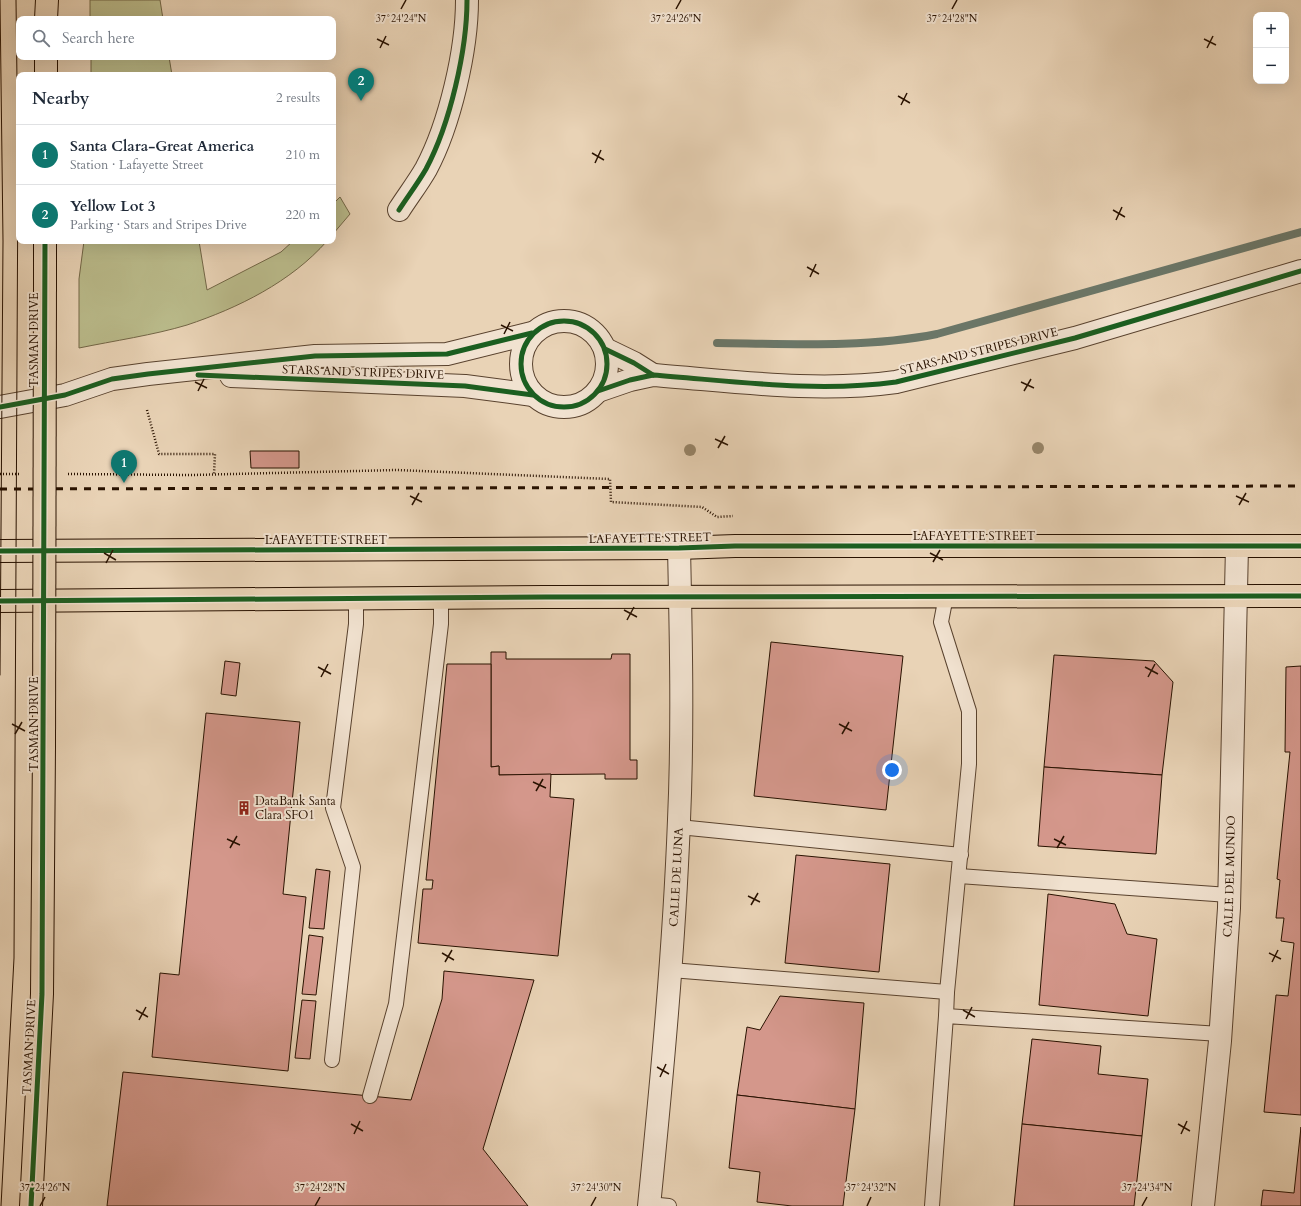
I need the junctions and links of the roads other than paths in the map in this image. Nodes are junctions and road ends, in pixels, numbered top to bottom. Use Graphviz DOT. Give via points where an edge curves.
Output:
graph roads {
  1 [pos="47,0"];
  2 [pos="467,0"];
  3 [pos="46,16"];
  4 [pos="46,60"];
  5 [pos="46,72"];
  6 [pos="399,210"];
  7 [pos="45,244"];
  8 [pos="1301,271"];
  9 [pos="532,333"];
  10 [pos="605,349"];
  11 [pos="168,373"];
  12 [pos="653,375"];
  13 [pos="598,391"];
  14 [pos="533,395"];
  15 [pos="0,407"];
  16 [pos="1237,546"];
  17 [pos="1301,546"];
  18 [pos="679,548"];
  19 [pos="0,551"];
  20 [pos="946,596"];
  21 [pos="1301,596"];
  22 [pos="680,597"];
  23 [pos="1236,597"];
  24 [pos="356,598"];
  25 [pos="441,598"];
  26 [pos="0,601"];
  27 [pos="679,827"];
  28 [pos="961,855"];
  29 [pos="959,876"];
  30 [pos="1229,896"];
  31 [pos="671,970"];
  32 [pos="947,992"];
  33 [pos="946,1016"];
  34 [pos="1220,1034"];
  35 [pos="332,1060"];
  36 [pos="370,1096"];
  37 [pos="656,1205"];
  38 [pos="31,1206"];
  39 [pos="932,1206"];
  40 [pos="1203,1206"];
  1 -- 3 [label="main road"];
  2 -- 6 [label="street" via="460,63 448,118 426,168"];
  4 -- 5 [label="main road"];
  7 -- 38 [label="main road, TASMAN DRIVE, bridge" via="42,994"];
  8 -- 12 [label="street, STARS AND STRIPES DRIVE" via="1074,338 896,382 823,387"];
  9 -- 10 [label="street, STARS AND STRIPES DRIVE" via="558,320 573,321 587,326 598,336"];
  9 -- 11 [label="street, STARS AND STRIPES DRIVE" via="447,354 315,356"];
  9 -- 14 [label="street" via="524,345 521,371 525,384"];
  10 -- 12 [label="street, STARS AND STRIPES DRIVE"];
  10 -- 13 [label="street, STARS AND STRIPES DRIVE" via="608,364 605,378"];
  11 -- 14 [label="street, STARS AND STRIPES DRIVE" via="465,386"];
  11 -- 15 [label="street, STARS AND STRIPES DRIVE" via="112,379 65,395"];
  12 -- 13 [label="street, STARS AND STRIPES DRIVE"];
  13 -- 14 [label="street, STARS AND STRIPES DRIVE" via="574,406 559,407 545,403"];
  16 -- 17 [label="main road, LAFAYETTE STREET"];
  16 -- 18 [label="main road, LAFAYETTE STREET"];
  16 -- 23 [label="street, CALLE DEL MUNDO"];
  18 -- 19 [label="main road, LAFAYETTE STREET"];
  18 -- 22 [label="street, CALLE DE LUNA"];
  20 -- 22 [label="main road"];
  20 -- 23 [label="main road"];
  20 -- 28 [label="lane" via="941,622 969,711 969,764"];
  21 -- 23 [label="main road"];
  22 -- 25 [label="main road"];
  22 -- 27 [label="street, CALLE DE LUNA"];
  23 -- 30 [label="street, CALLE DEL MUNDO"];
  24 -- 25 [label="main road"];
  24 -- 26 [label="main road"];
  24 -- 35 [label="lane" via="356,624 333,808 353,867"];
  25 -- 36 [label="lane" via="441,624 396,1004"];
  27 -- 28 [label="lane"];
  27 -- 31 [label="street, CALLE DE LUNA"];
  28 -- 29 [label="lane"];
  29 -- 30 [label="lane"];
  29 -- 32 [label="lane"];
  30 -- 34 [label="street, CALLE DEL MUNDO"];
  31 -- 32 [label="lane"];
  31 -- 37 [label="street, CALLE DE LUNA"];
  32 -- 33 [label="lane"];
  33 -- 34 [label="lane"];
  33 -- 39 [label="lane"];
  34 -- 40 [label="street, CALLE DEL MUNDO"];
}
